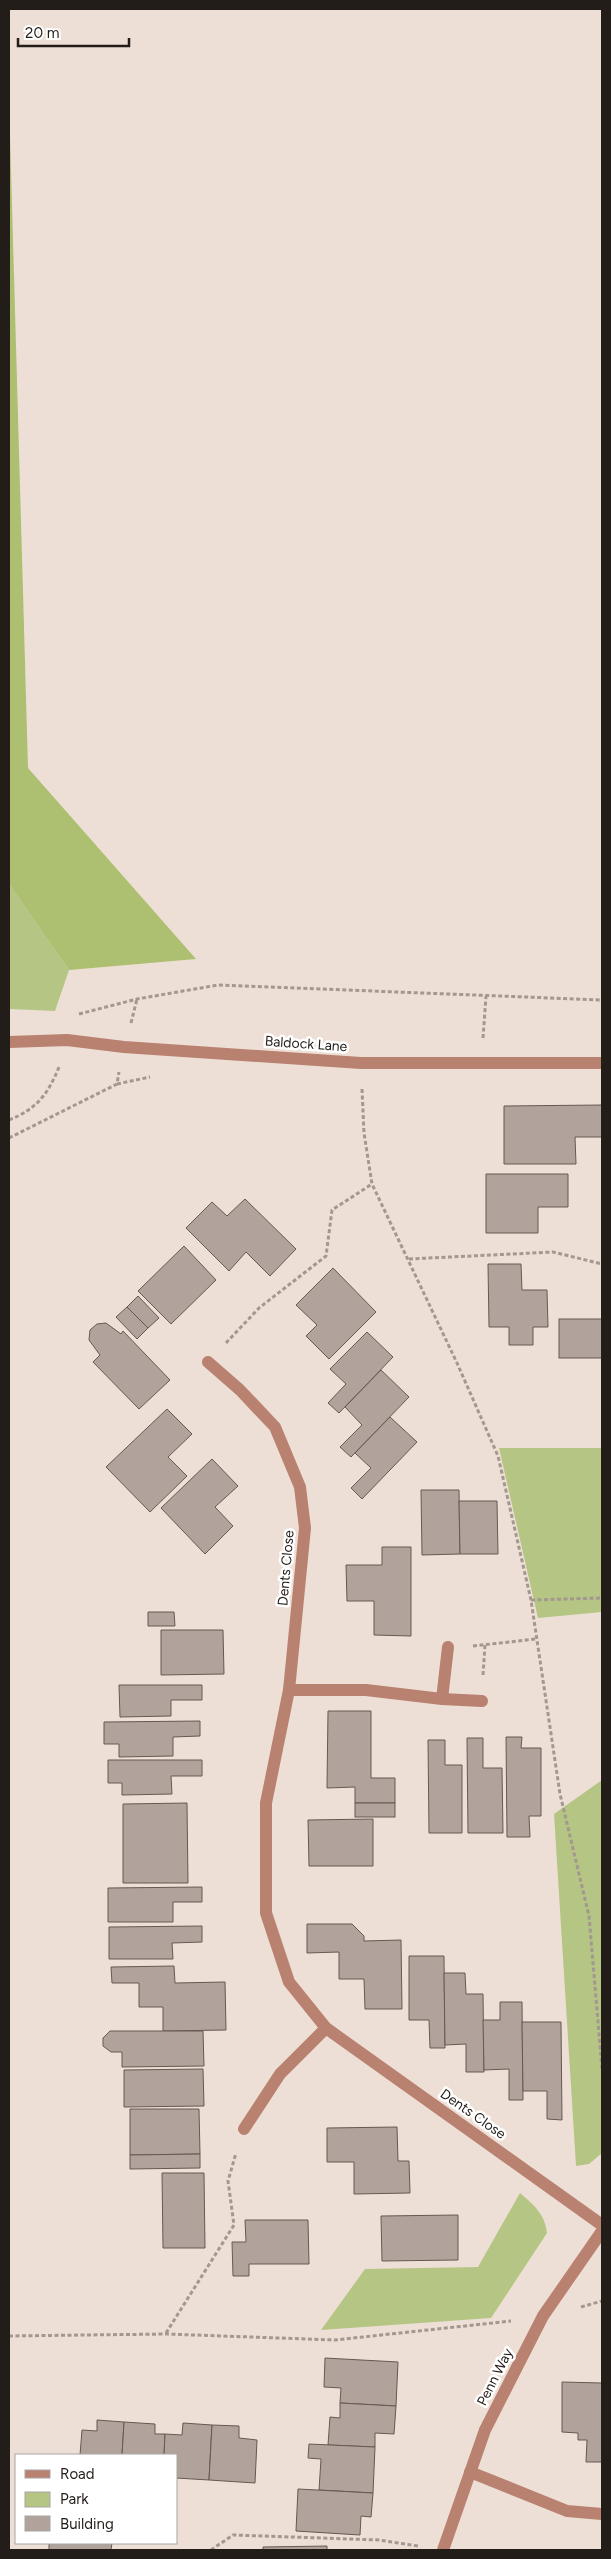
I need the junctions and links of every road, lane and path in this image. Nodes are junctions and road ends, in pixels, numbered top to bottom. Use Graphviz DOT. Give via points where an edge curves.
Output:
graph roads {
  1 [pos="486,996"];
  2 [pos="137,999"];
  3 [pos="602,1000"];
  4 [pos="72,1015"];
  5 [pos="130,1024"];
  6 [pos="9,1042"];
  7 [pos="62,1061"];
  8 [pos="121,1063"];
  9 [pos="361,1063"];
  10 [pos="481,1063"];
  11 [pos="602,1063"];
  12 [pos="9,1120"];
  13 [pos="9,1138"];
  14 [pos="372,1184"];
  15 [pos="409,1259"];
  16 [pos="602,1264"];
  17 [pos="208,1362"];
  18 [pos="602,1598"];
  19 [pos="531,1600"];
  20 [pos="536,1639"];
  21 [pos="448,1647"];
  22 [pos="288,1690"];
  23 [pos="442,1699"];
  24 [pos="482,1701"];
  25 [pos="326,2028"];
  26 [pos="602,2069"];
  27 [pos="244,2129"];
  28 [pos="602,2224"];
  29 [pos="602,2231"];
  30 [pos="602,2301"];
  31 [pos="543,2316"];
  32 [pos="166,2334"];
  33 [pos="9,2336"];
  34 [pos="470,2472"];
  35 [pos="602,2514"];
  36 [pos="211,2550"];
  37 [pos="443,2550"];
  1 -- 2 [label="path" via="218,985"];
  1 -- 3 [label="path"];
  1 -- 10 [label="path"];
  2 -- 4 [label="path"];
  2 -- 5 [label="path"];
  6 -- 9 [label="street, Baldock Lane" via="67,1040 124,1047"];
  7 -- 12 [label="path" via="48,1092 23,1115"];
  8 -- 13 [label="path" via="117,1084"];
  9 -- 10 [label="street, Baldock Lane"];
  9 -- 14 [label="path" via="364,1133"];
  10 -- 11 [label="street, Baldock Lane"];
  14 -- 15 [label="path"];
  14 -- 17 [label="path" via="332,1210 326,1256 259,1308"];
  15 -- 16 [label="path" via="553,1252"];
  15 -- 19 [label="path" via="498,1456"];
  17 -- 22 [label="street, Dents Close" via="276,1428 300,1487 305,1528"];
  18 -- 19 [label="path"];
  19 -- 20 [label="path"];
  20 -- 21 [label="path"];
  20 -- 26 [label="path" via="560,1794 589,1916"];
  21 -- 23 [label="street"];
  22 -- 23 [label="street" via="366,1690"];
  22 -- 25 [label="street, Dents Close" via="266,1803 266,1913 289,1982"];
  23 -- 24 [label="street"];
  25 -- 27 [label="street" via="280,2074"];
  25 -- 28 [label="street, Dents Close"];
  27 -- 32 [label="path" via="228,2181 234,2225"];
  29 -- 31 [label="street, Penn Way"];
  30 -- 31 [label="path"];
  31 -- 32 [label="path" via="334,2340"];
  31 -- 34 [label="street, Penn Way" via="485,2430"];
  32 -- 33 [label="path"];
  34 -- 35 [label="street" via="567,2511"];
  34 -- 37 [label="street, Penn Way"];
  36 -- 37 [label="path" via="233,2535 379,2540"];
}
